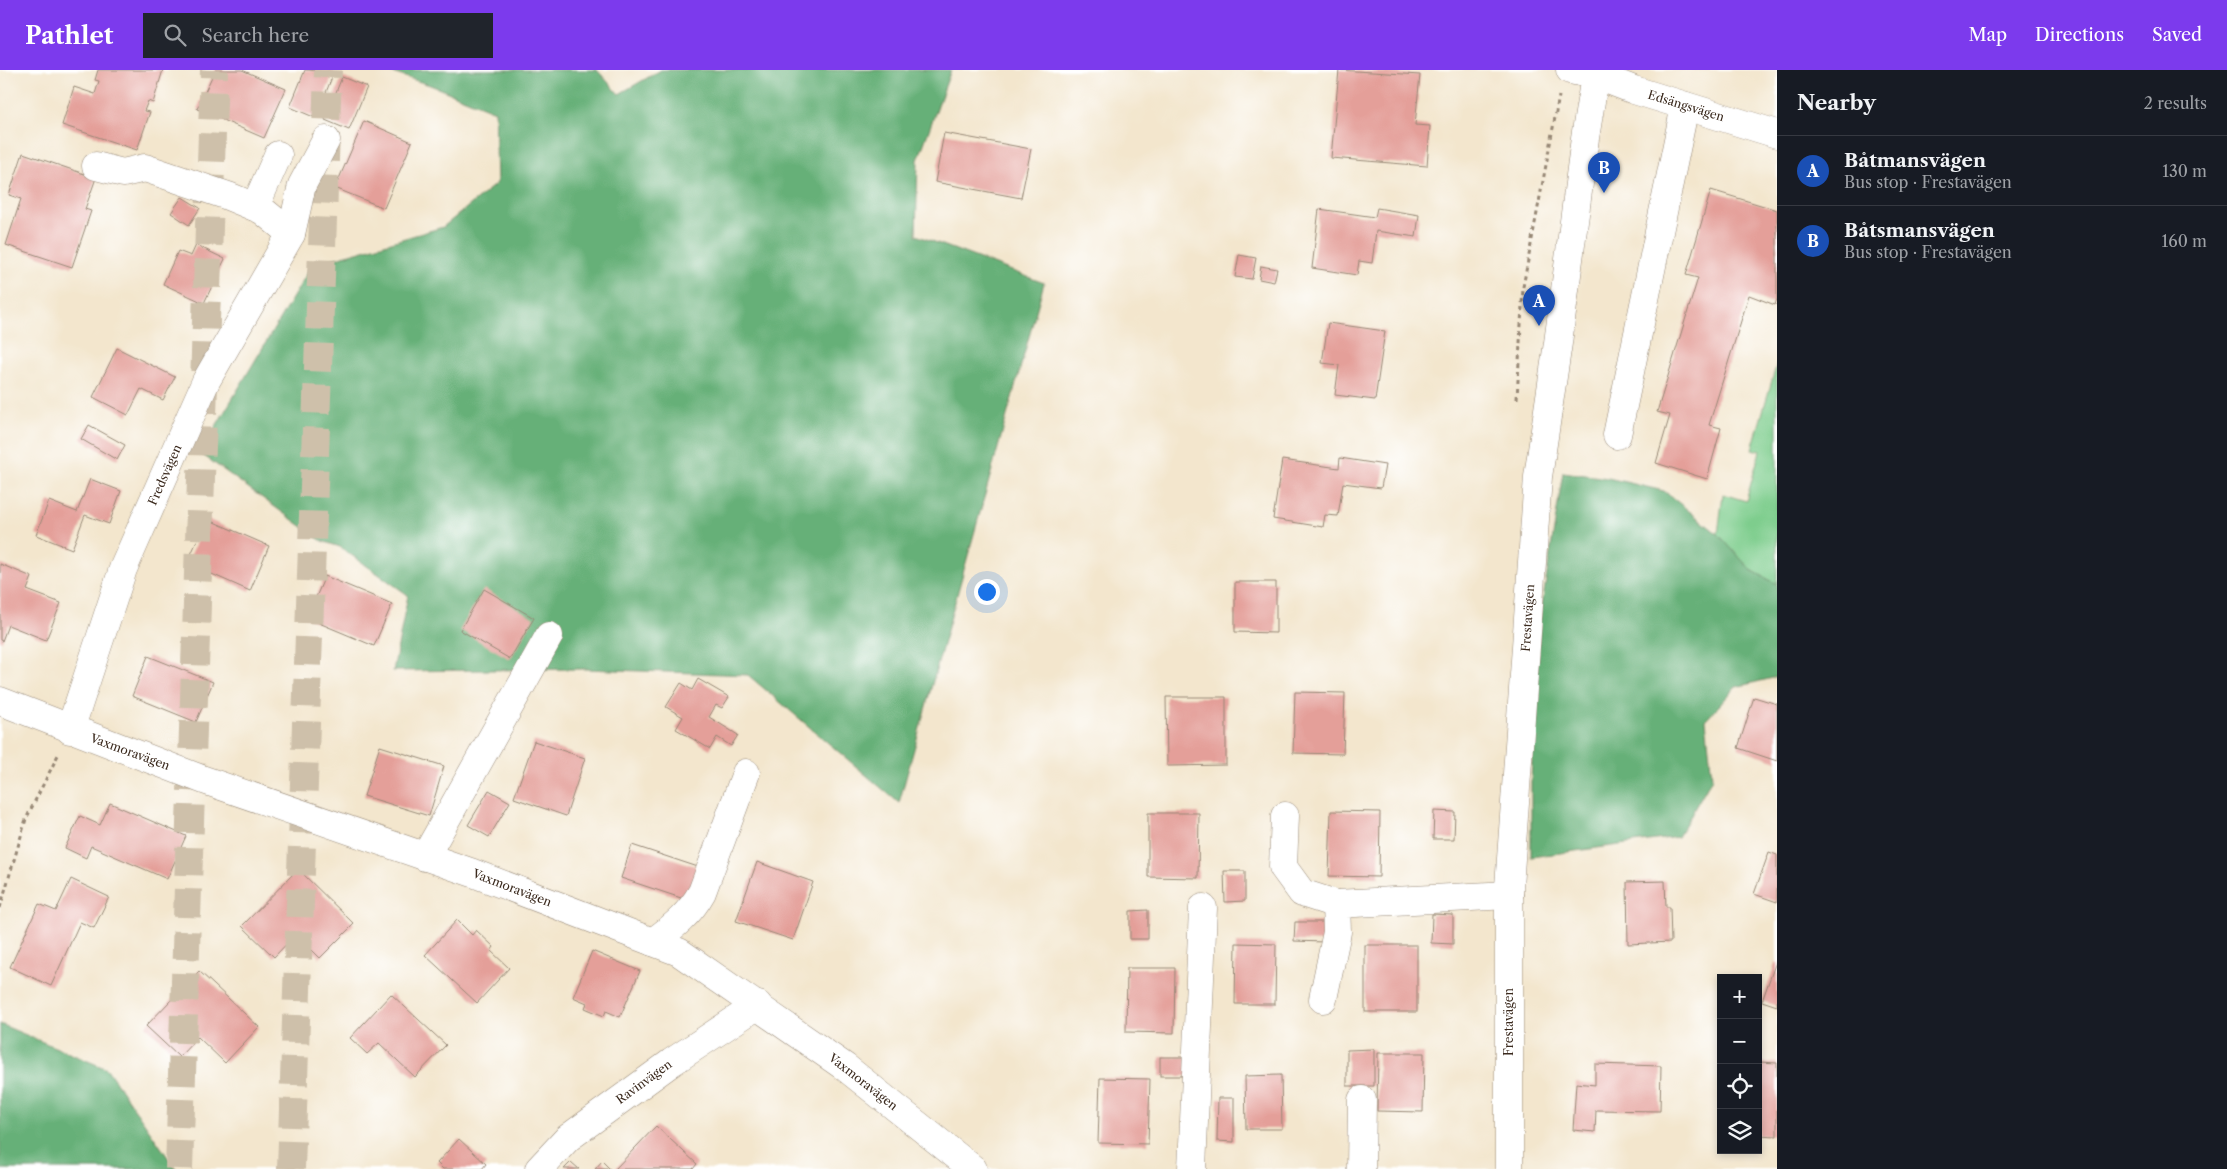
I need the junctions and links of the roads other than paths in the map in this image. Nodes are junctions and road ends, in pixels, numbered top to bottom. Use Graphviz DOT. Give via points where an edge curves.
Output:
graph roads {
  1 [pos="1587,72"];
  2 [pos="1685,106"];
  3 [pos="1777,134"];
  4 [pos="326,140"];
  5 [pos="278,155"];
  6 [pos="96,166"];
  7 [pos="255,207"];
  8 [pos="291,234"];
  9 [pos="1617,435"];
  10 [pos="549,636"];
  11 [pos="0,701"];
  12 [pos="70,730"];
  13 [pos="746,772"];
  14 [pos="1285,816"];
  15 [pos="426,856"];
  16 [pos="1509,895"];
  17 [pos="1336,904"];
  18 [pos="1203,908"];
  19 [pos="653,942"];
  20 [pos="1323,999"];
  21 [pos="758,1005"];
  22 [pos="1362,1100"];
  23 [pos="539,1169"];
  24 [pos="973,1169"];
  25 [pos="1192,1169"];
  26 [pos="1360,1169"];
  27 [pos="1509,1169"];
  1 -- 2 [label="street, Edsängsvägen"];
  1 -- 16 [label="street, Frestavägen" via="1584,138 1538,477"];
  2 -- 3 [label="street, Edsängsvägen"];
  2 -- 9 [label="street"];
  4 -- 8 [label="street, Fredsvägen" via="302,185"];
  5 -- 7 [label="street"];
  6 -- 7 [label="street" via="123,173 145,168"];
  7 -- 8 [label="street"];
  8 -- 12 [label="street, Fredsvägen" via="202,390 123,569"];
  10 -- 15 [label="street"];
  11 -- 12 [label="street, Vaxmoravägen"];
  12 -- 15 [label="street, Vaxmoravägen"];
  13 -- 19 [label="street" via="694,907"];
  14 -- 17 [label="street" via="1283,867 1302,893"];
  15 -- 19 [label="street, Vaxmoravägen"];
  16 -- 17 [label="street"];
  16 -- 27 [label="street, Frestavägen"];
  17 -- 20 [label="street" via="1336,932"];
  18 -- 25 [label="street"];
  19 -- 21 [label="street, Vaxmoravägen" via="679,952"];
  21 -- 23 [label="street, Ravinvägen" via="672,1062 568,1138"];
  21 -- 24 [label="street, Vaxmoravägen" via="845,1068"];
  22 -- 26 [label="street"];
}
